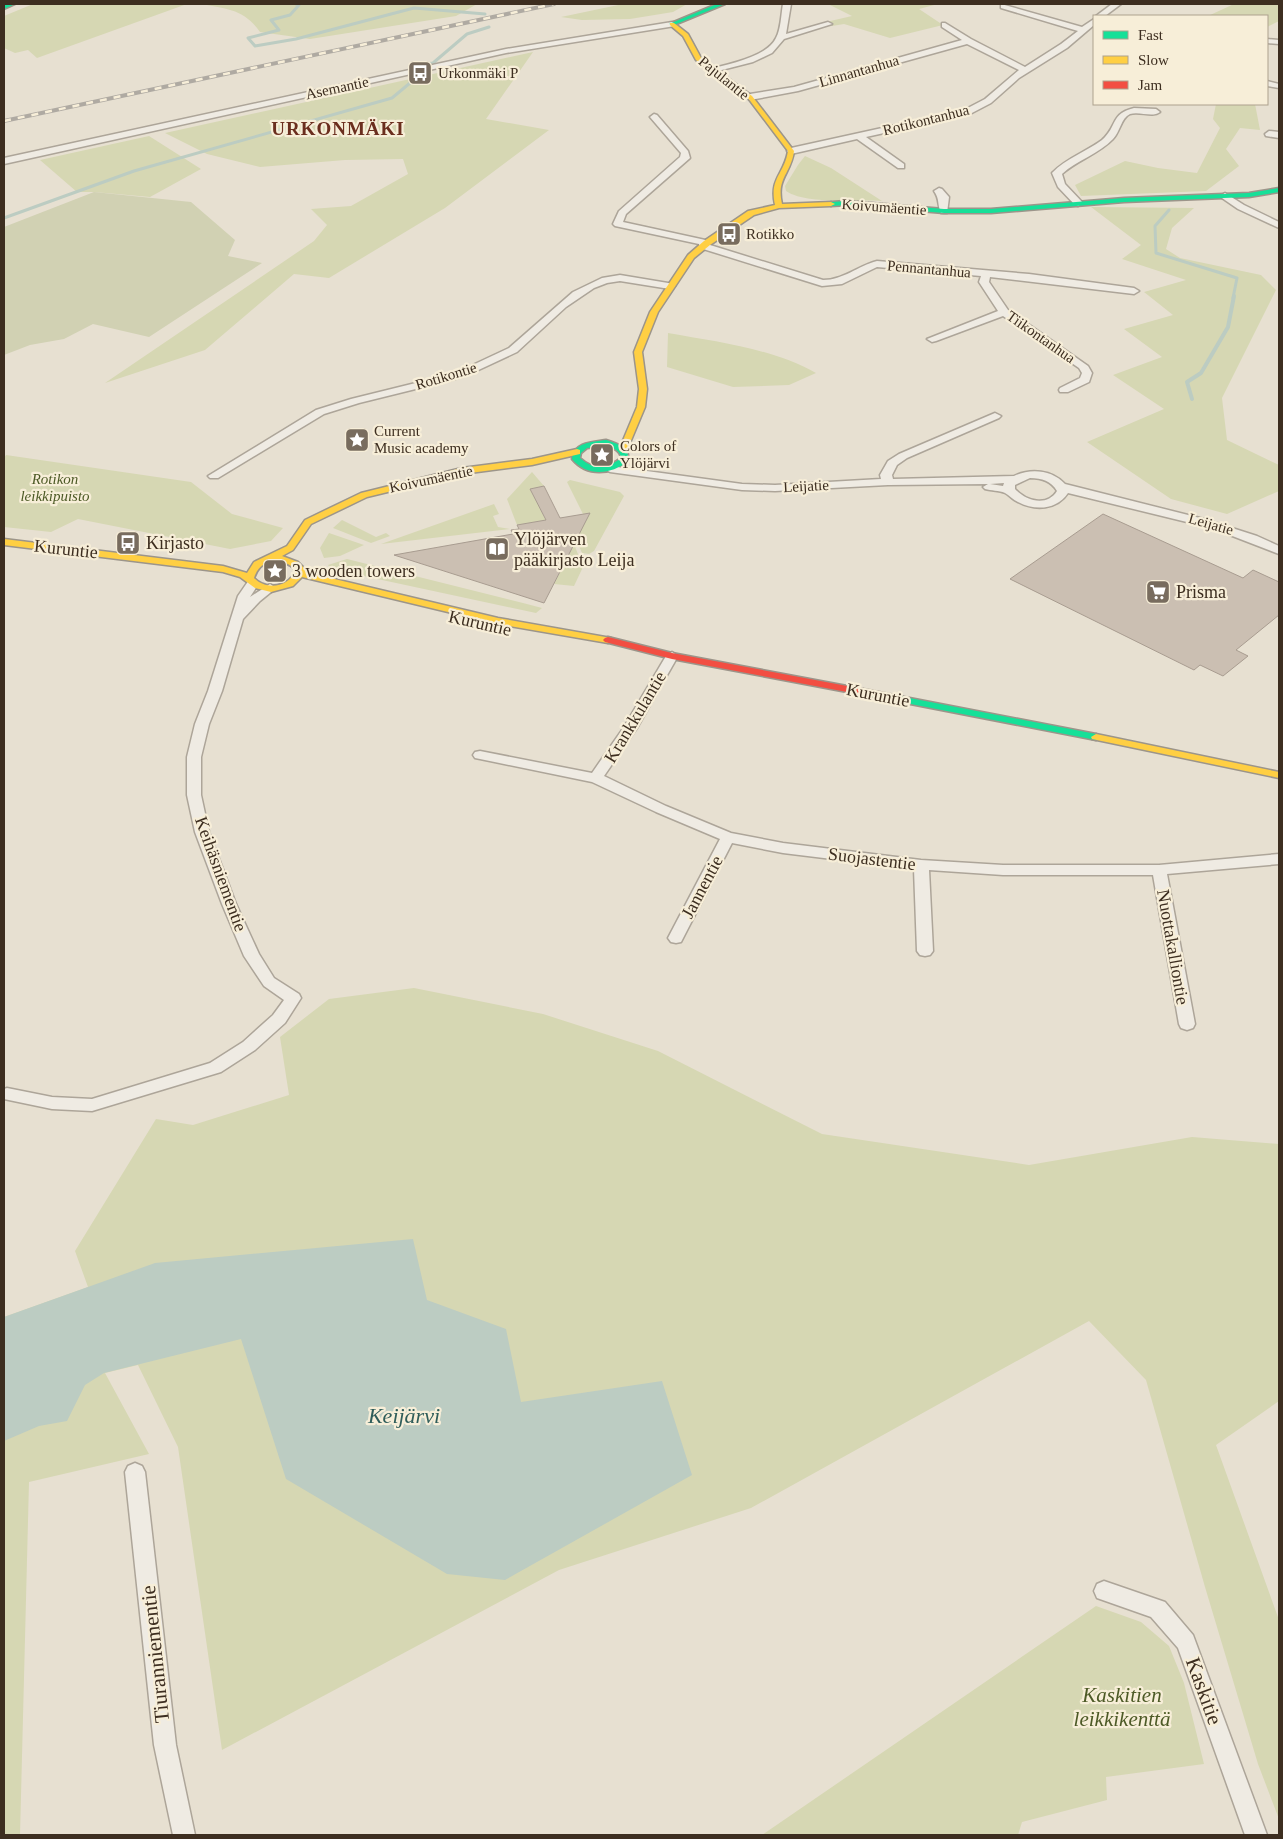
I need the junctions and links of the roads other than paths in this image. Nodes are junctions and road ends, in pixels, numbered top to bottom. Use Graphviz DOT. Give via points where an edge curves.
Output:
graph roads {
  1 [pos="12,4"];
  2 [pos="722,4"];
  3 [pos="787,4"];
  4 [pos="1117,4"];
  5 [pos="1004,6"];
  6 [pos="4,7"];
  7 [pos="1101,15"];
  8 [pos="1093,22"];
  9 [pos="672,24"];
  10 [pos="828,24"];
  11 [pos="945,25"];
  12 [pos="1084,30"];
  13 [pos="780,38"];
  14 [pos="968,41"];
  15 [pos="1025,70"];
  16 [pos="713,71"];
  17 [pos="750,97"];
  18 [pos="1156,112"];
  19 [pos="654,117"];
  20 [pos="1269,134"];
  21 [pos="1279,135"];
  22 [pos="859,136"];
  23 [pos="791,151"];
  24 [pos="4,161"];
  25 [pos="901,166"];
  26 [pos="1279,190"];
  27 [pos="939,191"];
  28 [pos="1225,196"];
  29 [pos="1078,203"];
  30 [pos="779,206"];
  31 [pos="944,211"];
  32 [pos="1279,224"];
  33 [pos="705,244"];
  34 [pos="986,274"];
  35 [pos="670,286"];
  36 [pos="1134,291"];
  37 [pos="1004,312"];
  38 [pos="932,339"];
  39 [pos="1064,390"];
  40 [pos="995,416"];
  41 [pos="632,427"];
  42 [pos="606,443"];
  43 [pos="624,455"];
  44 [pos="577,457"];
  45 [pos="610,468"];
  46 [pos="214,476"];
  47 [pos="664,476"];
  48 [pos="888,482"];
  49 [pos="1012,485"];
  50 [pos="1061,488"];
  51 [pos="1110,501"];
  52 [pos="1054,502"];
  53 [pos="332,509"];
  54 [pos="4,542"];
  55 [pos="1279,550"];
  56 [pos="128,556"];
  57 [pos="265,561"];
  58 [pos="298,569"];
  59 [pos="251,581"];
  60 [pos="290,584"];
  61 [pos="270,588"];
  62 [pos="238,619"];
  63 [pos="672,656"];
  64 [pos="1085,734"];
  65 [pos="480,755"];
  66 [pos="1268,761"];
  67 [pos="1279,775"];
  68 [pos="596,778"];
  69 [pos="728,837"];
  70 [pos="1279,859"];
  71 [pos="921,865"];
  72 [pos="1159,870"];
  73 [pos="676,938"];
  74 [pos="925,951"];
  75 [pos="1187,1024"];
  76 [pos="7,1094"];
  77 [pos="135,1472"];
  78 [pos="1104,1591"];
  79 [pos="184,1835"];
  80 [pos="1256,1835"];
  1 -- 6 [label="street"];
  2 -- 9 [label="street"];
  3 -- 13 [label="street"];
  4 -- 7 [label="street"];
  5 -- 12 [label="street"];
  8 -- 12 [label="street, Rotikontanhua"];
  9 -- 16 [label="street, Pajulantie" via="686,35 698,59"];
  9 -- 24 [label="street, Asemantie" via="506,51"];
  10 -- 13 [label="street"];
  11 -- 14 [label="street"];
  12 -- 15 [label="street, Rotikontanhua" via="1059,50"];
  13 -- 16 [label="street" via="775,46 760,55"];
  14 -- 15 [label="street"];
  14 -- 17 [label="street, Linnantanhua" via="795,89"];
  15 -- 22 [label="street, Rotikontanhua" via="988,101 967,112"];
  16 -- 17 [label="street, Pajulantie"];
  17 -- 23 [label="street, Pajulantie"];
  18 -- 29 [label="street" via="1126,113 1120,118 1111,138 1057,173 1061,186"];
  19 -- 33 [label="street, Pennantanhua" via="685,153 685,158 622,213 618,224"];
  20 -- 21 [label="street"];
  22 -- 23 [label="street, Rotikontanhua"];
  22 -- 25 [label="street"];
  23 -- 30 [label="street" via="791,160 775,182"];
  26 -- 28 [label="street, Koivumäentie"];
  27 -- 31 [label="street" via="944,198"];
  28 -- 29 [label="street, Koivumäentie"];
  28 -- 32 [label="street"];
  29 -- 31 [label="street, Koivumäentie" via="991,211"];
  30 -- 31 [label="street, Koivumäentie" via="847,203"];
  30 -- 33 [label="street, Koivumäentie" via="751,213"];
  33 -- 34 [label="street, Pennantanhua" via="822,283 843,282 876,264"];
  33 -- 35 [label="street, Koivumäentie"];
  34 -- 36 [label="street, Pennantanhua"];
  34 -- 37 [label="street, Tiikontanhua" via="984,282"];
  35 -- 41 [label="street, Koivumäentie" via="654,312 638,352 643,389 641,407"];
  35 -- 46 [label="street, Rotikontie" via="619,277 599,282 573,296 518,346 501,357 448,378 320,412"];
  37 -- 38 [label="street"];
  37 -- 39 [label="street, Tiikontanhua" via="1083,366 1087,373 1085,380"];
  40 -- 48 [label="street" via="898,460 888,469"];
  41 -- 42 [label="street"];
  41 -- 43 [label="street, Koivumäentie"];
  42 -- 43 [label="street"];
  42 -- 44 [label="street" via="586,446"];
  43 -- 45 [label="street" via="622,463"];
  43 -- 47 [label="street, Leijatie"];
  44 -- 45 [label="street" via="588,468"];
  44 -- 53 [label="street, Koivumäentie" via="462,471 424,479 364,495"];
  45 -- 47 [label="street, Leijatie"];
  47 -- 48 [label="street, Leijatie" via="742,487 775,488"];
  48 -- 49 [label="street, Leijatie"];
  49 -- 50 [label="street, Leijatie" via="1033,475 1054,480"];
  49 -- 52 [label="street, Leijatie" via="1014,496 1033,504"];
  50 -- 51 [label="street, Leijatie"];
  50 -- 52 [label="street" via="1061,497"];
  51 -- 52 [label="street, Leijatie"];
  51 -- 55 [label="street, Leijatie" via="1243,534"];
  53 -- 57 [label="street, Koivumäentie" via="308,522 290,548"];
  53 -- 58 [label="street, Koivumäentie" via="306,538"];
  54 -- 56 [label="street, Kuruntie"];
  56 -- 57 [label="street, Kuruntie"];
  56 -- 59 [label="street, Kuruntie" via="223,569"];
  57 -- 58 [label="street, Kuruntie" via="284,559"];
  57 -- 59 [label="street" via="250,570"];
  58 -- 60 [label="street"];
  58 -- 63 [label="street, Kuruntie" via="498,621 619,642"];
  59 -- 61 [label="street, Kuruntie"];
  59 -- 62 [label="street, Keihäsniementie"];
  60 -- 61 [label="street"];
  60 -- 63 [label="street, Kuruntie" via="372,596 548,638 618,651"];
  61 -- 62 [label="street, Keihäsniementie" via="256,598"];
  62 -- 76 [label="street, Keihäsniementie" via="202,724 194,757 194,795 202,832 252,956 269,982 293,998 278,1019 249,1046 215,1068 92,1105 52,1103"];
  63 -- 64 [label="street, Kuruntie"];
  63 -- 68 [label="street, Krankkulantie"];
  64 -- 66 [label="street, Kuruntie"];
  64 -- 67 [label="street, Kuruntie"];
  65 -- 68 [label="street, Suojastentie"];
  68 -- 69 [label="street, Suojastentie"];
  69 -- 71 [label="street, Suojastentie" via="783,848"];
  69 -- 73 [label="street, Jannentie"];
  70 -- 72 [label="street, Suojastentie"];
  71 -- 72 [label="street, Suojastentie" via="1003,870"];
  71 -- 74 [label="street"];
  72 -- 75 [label="street, Nuottakalliontie"];
  77 -- 79 [label="street, Tiuranniementie" via="165,1745"];
  78 -- 80 [label="street, Kaskitie" via="1158,1609 1186,1642"];
}
